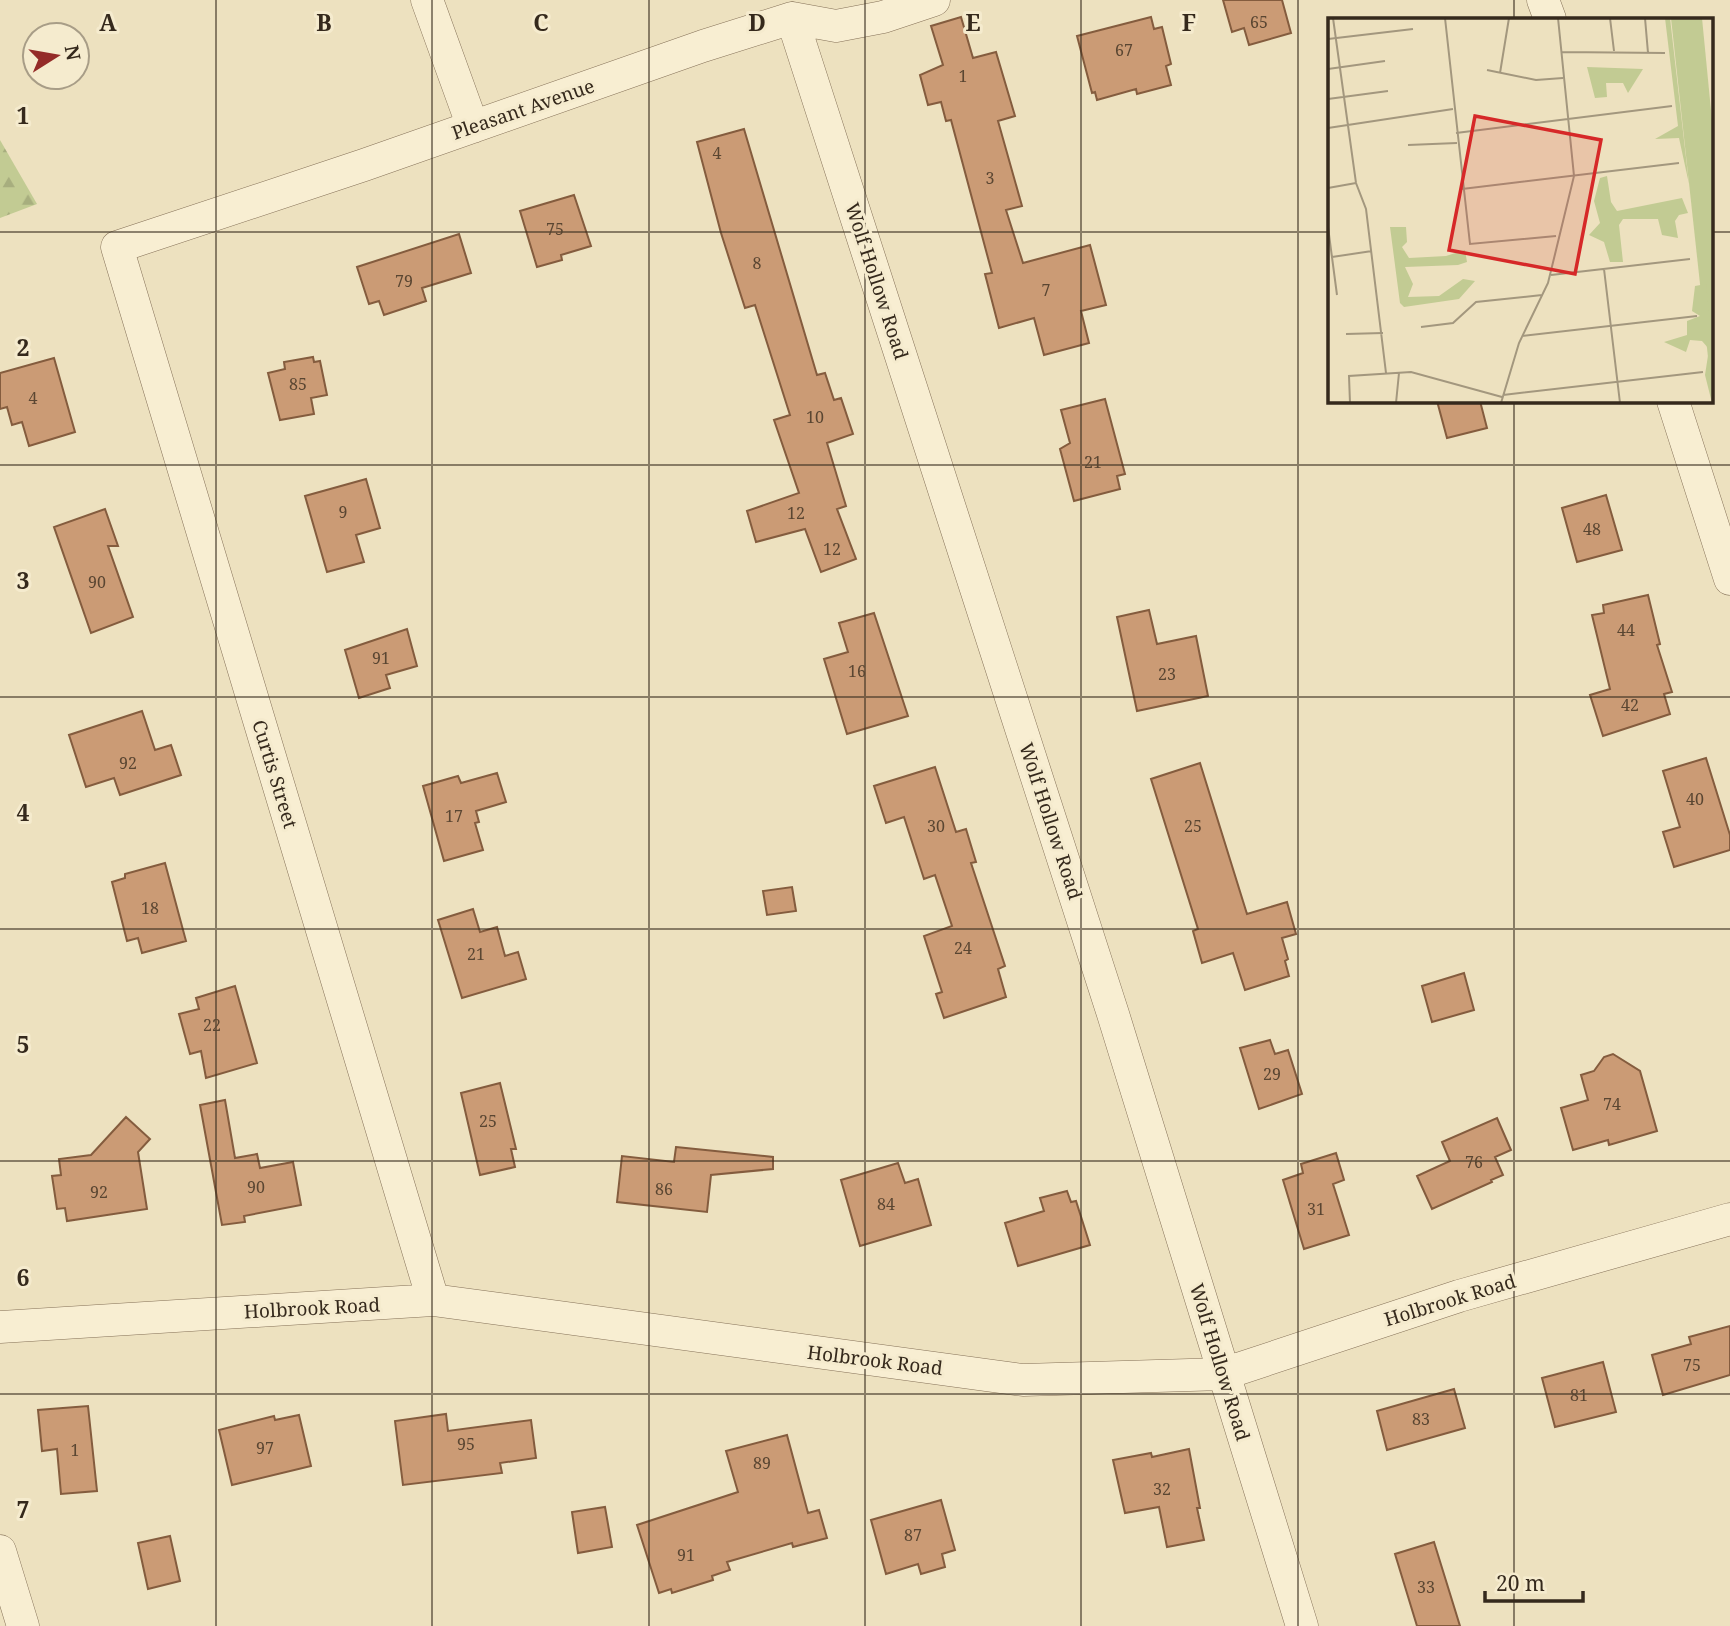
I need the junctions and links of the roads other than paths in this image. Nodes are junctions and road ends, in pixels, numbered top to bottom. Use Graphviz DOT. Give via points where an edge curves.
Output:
graph roads {
  1 [pos="427,0"];
  2 [pos="934,0"];
  3 [pos="1543,0"];
  4 [pos="792,18"];
  5 [pos="1550,18"];
  6 [pos="473,127"];
  7 [pos="117,247"];
  8 [pos="1673,402"];
  9 [pos="1730,579"];
  10 [pos="1730,1219"];
  11 [pos="433,1300"];
  12 [pos="0,1327"];
  13 [pos="1223,1374"];
  14 [pos="0,1551"];
  15 [pos="23,1626"];
  16 [pos="1302,1626"];
  1 -- 6 [label="street"];
  2 -- 4 [label="street, Pleasant Avenue" via="836,26"];
  3 -- 5 [label="street"];
  4 -- 6 [label="street, Pleasant Avenue"];
  4 -- 13 [label="street, Wolf Hollow Road" via="1113,1014"];
  6 -- 7 [label="street, Pleasant Avenue"];
  7 -- 11 [label="street, Curtis Street"];
  8 -- 9 [label="street"];
  10 -- 13 [label="street, Holbrook Road" via="1459,1296"];
  11 -- 12 [label="street, Holbrook Road"];
  11 -- 13 [label="street, Holbrook Road" via="1023,1380"];
  13 -- 16 [label="street, Wolf Hollow Road"];
  14 -- 15 [label="street"];
}
